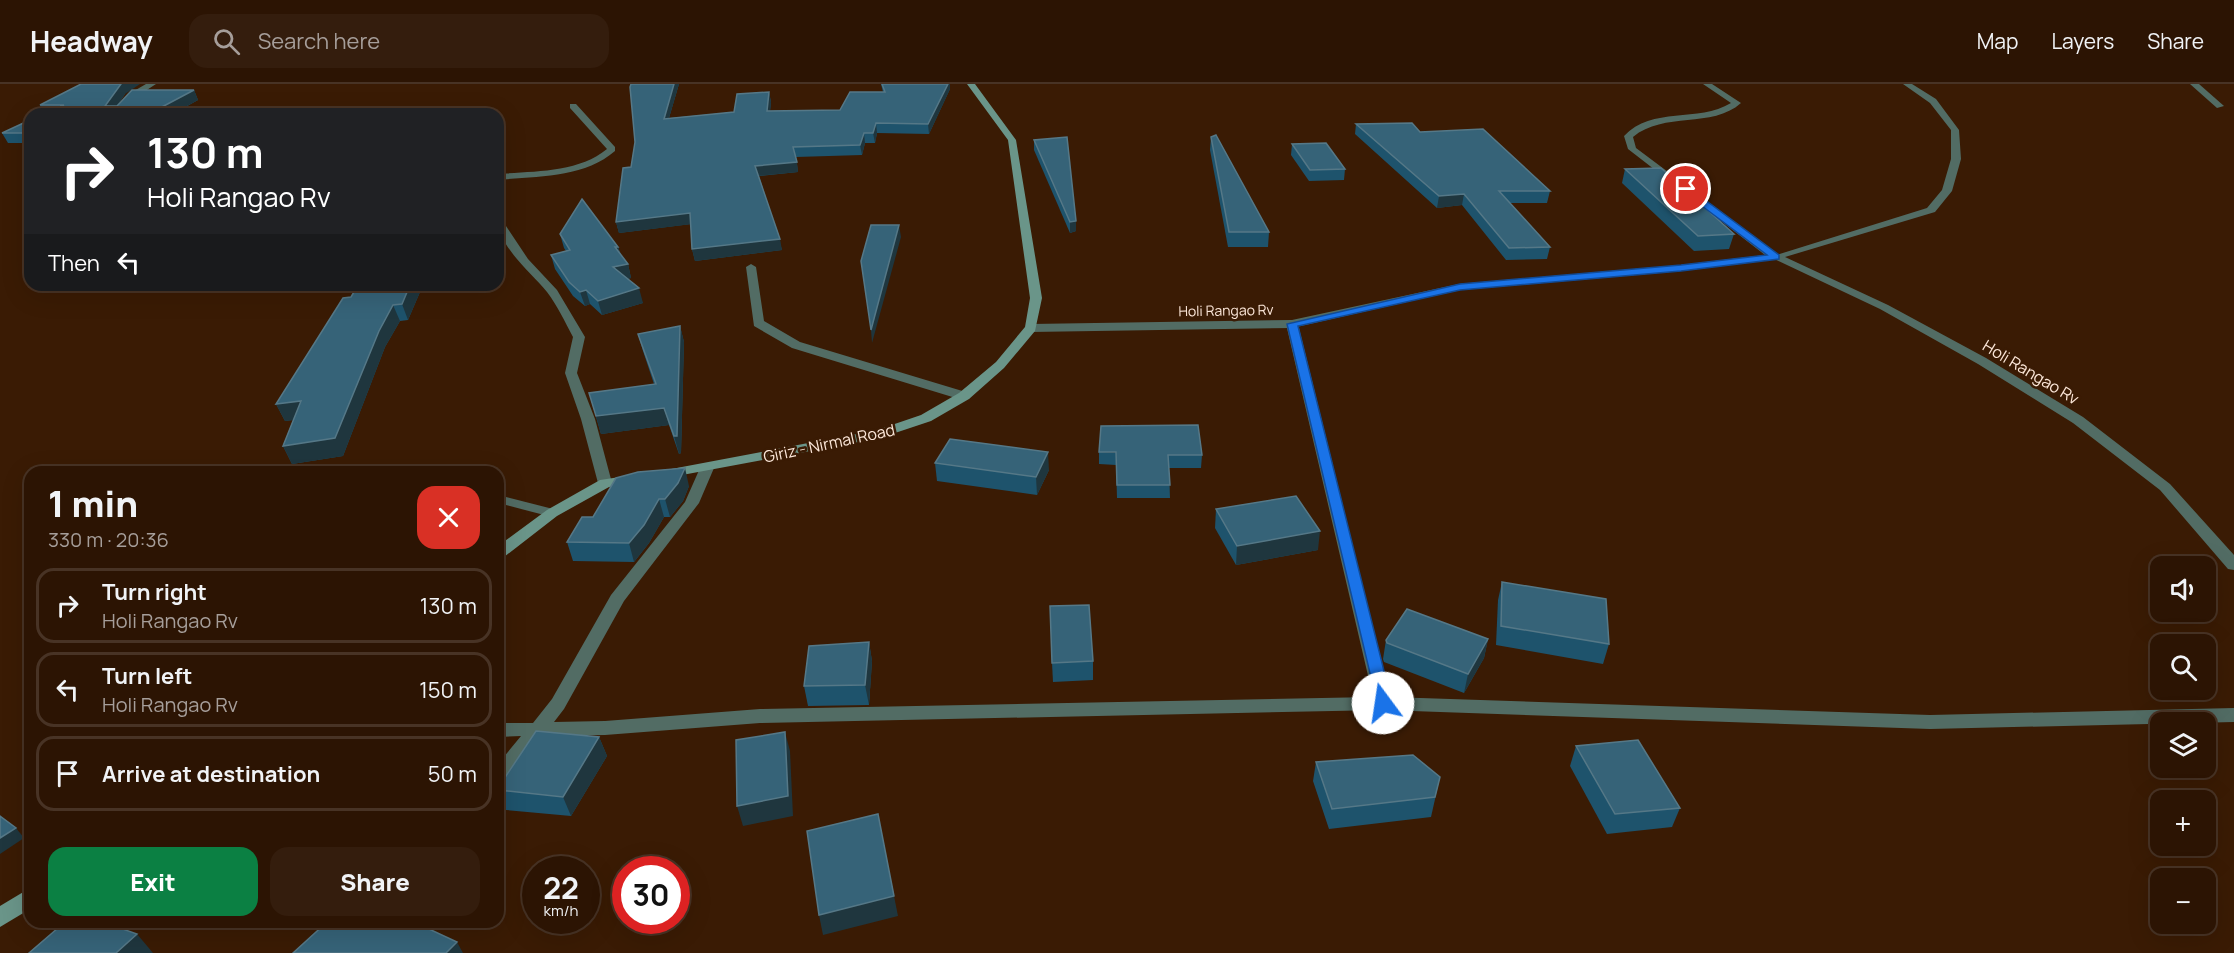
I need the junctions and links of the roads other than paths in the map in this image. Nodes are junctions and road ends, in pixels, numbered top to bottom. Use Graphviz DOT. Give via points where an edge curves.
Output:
graph roads {
  1 [pos="152,84"];
  2 [pos="971,84"];
  3 [pos="1707,84"];
  4 [pos="1907,84"];
  5 [pos="2194,84"];
  6 [pos="573,106"];
  7 [pos="2220,106"];
  8 [pos="121,108"];
  9 [pos="504,176"];
  10 [pos="504,231"];
  11 [pos="1775,257"];
  12 [pos="751,267"];
  13 [pos="1292,324"];
  14 [pos="1031,328"];
  15 [pos="964,396"];
  16 [pos="707,468"];
  17 [pos="605,483"];
  18 [pos="504,501"];
  19 [pos="552,513"];
  20 [pos="504,549"];
  21 [pos="2234,565"];
  22 [pos="1383,703"];
  23 [pos="2234,715"];
  24 [pos="504,730"];
  25 [pos="538,730"];
  26 [pos="504,771"];
  27 [pos="24,901"];
  28 [pos="0,918"];
  1 -- 8 [label="street"];
  2 -- 14 [label="main road" via="1012,140 1036,298"];
  3 -- 11 [label="street, Holi Rangao Rv" via="1737,103 1633,129 1628,136 1632,149"];
  4 -- 11 [label="street" via="1933,101 1955,129 1956,159 1947,191 1931,210"];
  5 -- 7 [label="street"];
  6 -- 9 [label="street" via="612,149 605,157 578,167"];
  10 -- 17 [label="street" via="524,261 553,292 579,337 571,373"];
  11 -- 13 [label="street, Holi Rangao Rv" via="1460,287"];
  11 -- 21 [label="street, Holi Rangao Rv" via="1884,307 1983,361 2078,420 2165,487"];
  12 -- 15 [label="street" via="758,323 796,345"];
  13 -- 14 [label="street, Holi Rangao Rv"];
  13 -- 22 [label="street"];
  14 -- 15 [label="main road, Giriz - Nirmal Road" via="1000,365"];
  15 -- 16 [label="main road, Giriz - Nirmal Road" via="926,418 880,434"];
  16 -- 17 [label="main road, Giriz - Nirmal Road"];
  16 -- 25 [label="street" via="692,503 617,599 558,704"];
  17 -- 19 [label="main road, Giriz - Nirmal Road"];
  18 -- 19 [label="street"];
  19 -- 20 [label="main road, Giriz - Nirmal Road"];
  22 -- 23 [label="street" via="1930,722"];
  22 -- 25 [label="street" via="760,716"];
  24 -- 25 [label="street"];
  25 -- 26 [label="street"];
  27 -- 28 [label="main road"];
}
